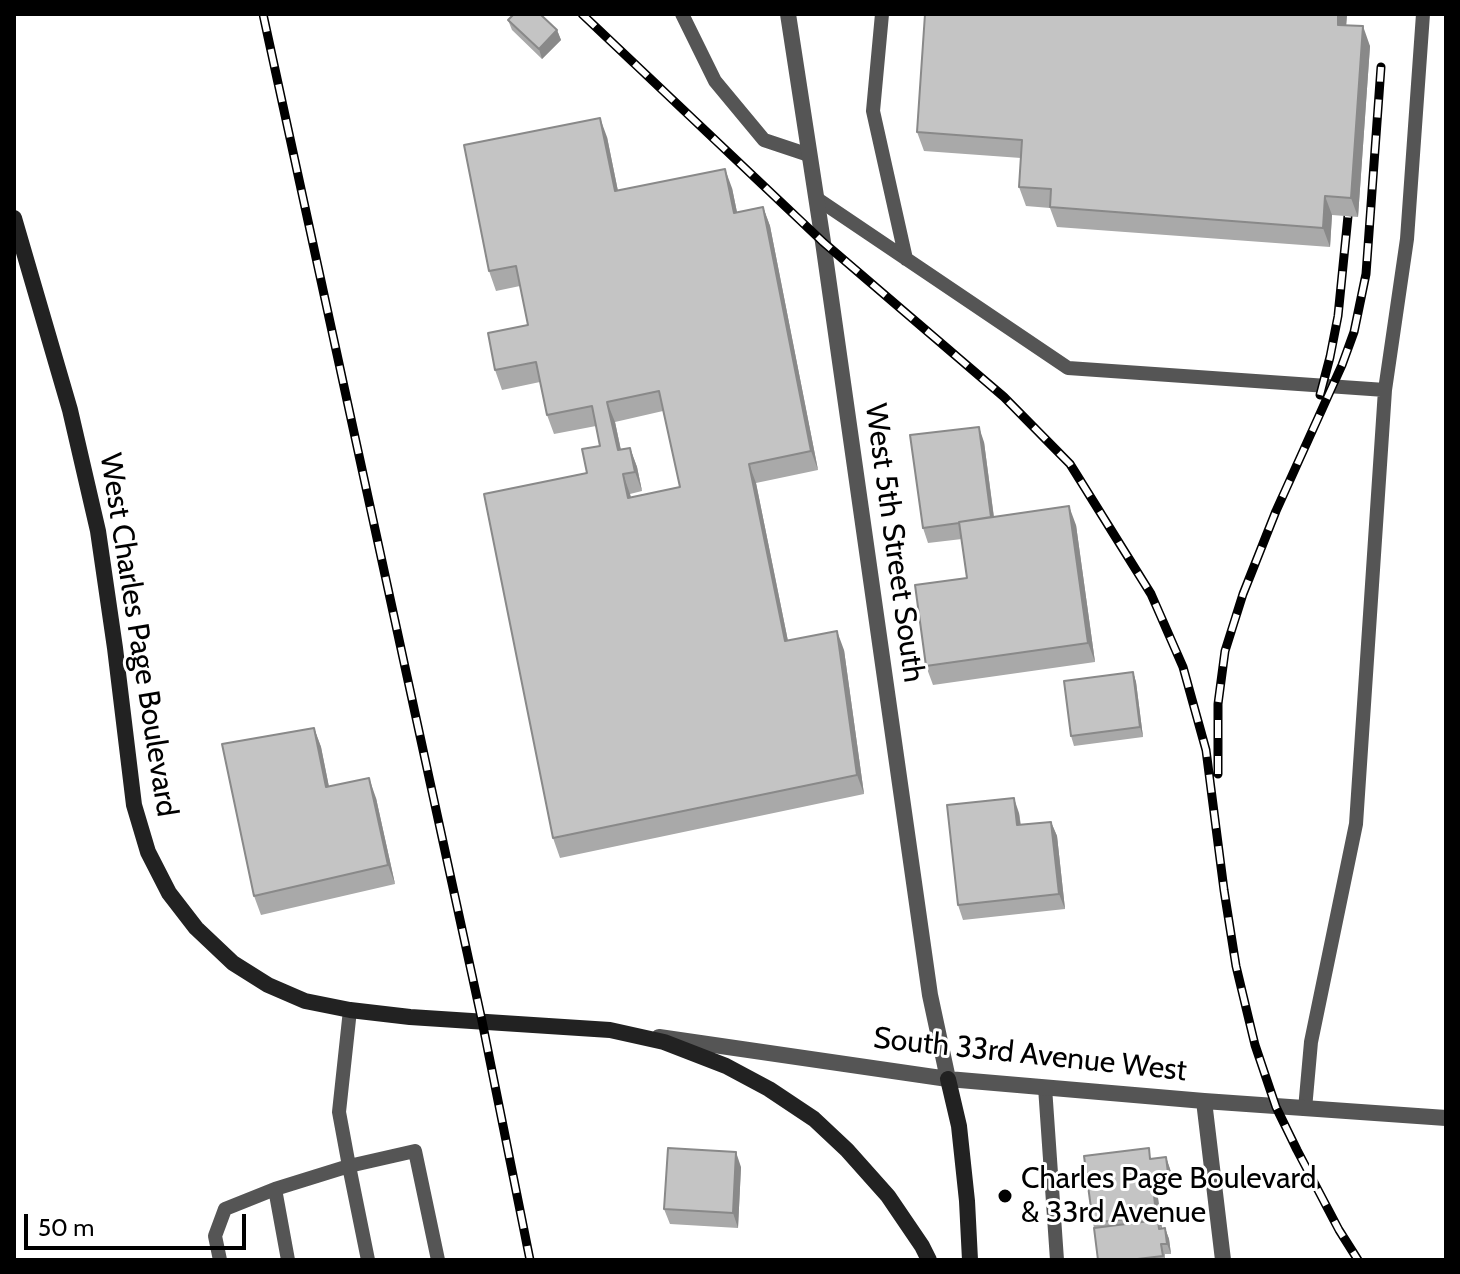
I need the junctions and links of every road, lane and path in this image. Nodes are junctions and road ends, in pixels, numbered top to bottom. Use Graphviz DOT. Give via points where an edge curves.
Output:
graph roads {
  1 [pos="682,14"];
  2 [pos="788,14"];
  3 [pos="882,14"];
  4 [pos="1423,14"];
  5 [pos="809,155"];
  6 [pos="816,198"];
  7 [pos="14,218"];
  8 [pos="906,259"];
  9 [pos="1385,390"];
  10 [pos="350,1010"];
  11 [pos="610,1030"];
  12 [pos="948,1079"];
  13 [pos="1045,1087"];
  14 [pos="1204,1101"];
  15 [pos="1305,1109"];
  16 [pos="1446,1118"];
  17 [pos="349,1166"];
  18 [pos="275,1189"];
  19 [pos="220,1260"];
  20 [pos="288,1260"];
  21 [pos="368,1260"];
  22 [pos="438,1260"];
  23 [pos="929,1260"];
  24 [pos="970,1260"];
  25 [pos="1057,1260"];
  26 [pos="1223,1260"];
  1 -- 5 [label="lane" via="715,81 764,140"];
  2 -- 5 [label="street, West 5th Street South"];
  3 -- 8 [label="lane" via="873,111"];
  4 -- 9 [label="lane" via="1407,239"];
  5 -- 6 [label="street, West 5th Street South"];
  6 -- 8 [label="lane"];
  6 -- 12 [label="street, West 5th Street South" via="930,995"];
  7 -- 10 [label="main road, West Charles Page Boulevard" via="70,410 98,531 134,805 148,852 169,893 233,963 305,1001"];
  8 -- 9 [label="lane" via="1068,368"];
  9 -- 15 [label="lane" via="1356,824 1311,1042"];
  10 -- 11 [label="main road, West Charles Page Boulevard"];
  10 -- 17 [label="lane" via="339,1112"];
  11 -- 12 [label="street, South 33rd Avenue West"];
  11 -- 23 [label="main road, West Charles Page Boulevard" via="664,1042 726,1066 814,1119 888,1196"];
  12 -- 13 [label="street, South 33rd Avenue West"];
  12 -- 24 [label="main road" via="959,1126"];
  13 -- 14 [label="street, South 33rd Avenue West"];
  13 -- 25 [label="lane"];
  14 -- 15 [label="street, South 33rd Avenue West"];
  14 -- 26 [label="street"];
  15 -- 16 [label="street, South 33rd Avenue West"];
  17 -- 18 [label="lane"];
  17 -- 21 [label="lane"];
  17 -- 22 [label="lane" via="415,1151"];
  18 -- 19 [label="lane" via="225,1209 215,1236"];
  18 -- 20 [label="lane"];
}
